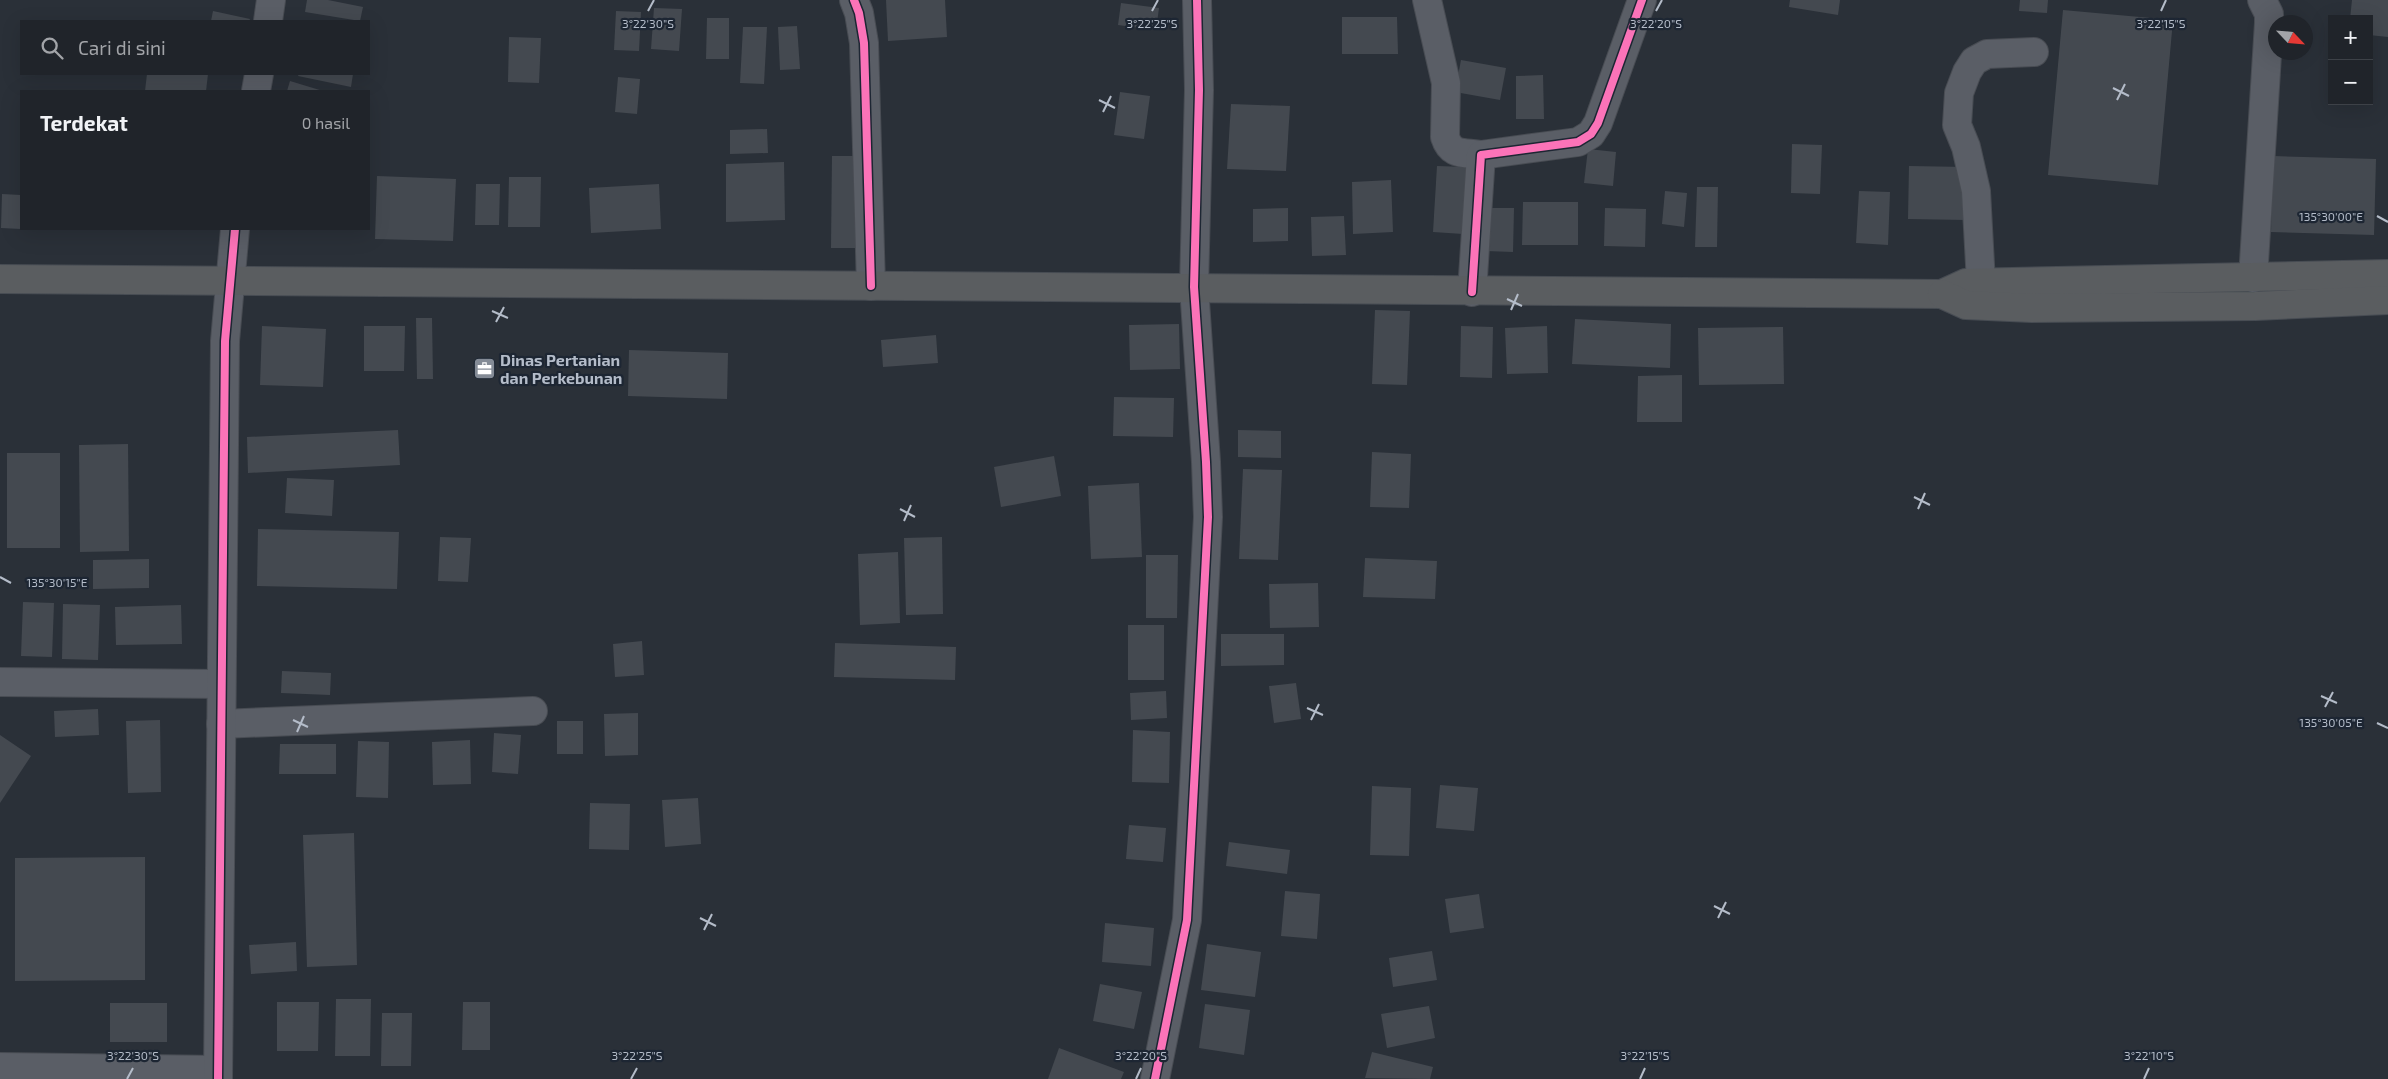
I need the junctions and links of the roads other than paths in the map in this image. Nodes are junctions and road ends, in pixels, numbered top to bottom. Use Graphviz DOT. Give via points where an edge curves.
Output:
graph roads {
  1 [pos="271,0"];
  2 [pos="854,0"];
  3 [pos="1197,0"];
  4 [pos="1427,0"];
  5 [pos="1642,0"];
  6 [pos="2262,0"];
  7 [pos="268,20"];
  8 [pos="2034,52"];
  9 [pos="259,75"];
  10 [pos="256,90"];
  11 [pos="1480,155"];
  12 [pos="235,230"];
  13 [pos="2388,274"];
  14 [pos="2253,278"];
  15 [pos="0,279"];
  16 [pos="229,282"];
  17 [pos="1981,283"];
  18 [pos="871,286"];
  19 [pos="1194,287"];
  20 [pos="2338,289"];
  21 [pos="1472,292"];
  22 [pos="1942,294"];
  23 [pos="2388,300"];
  24 [pos="0,682"];
  25 [pos="221,684"];
  26 [pos="533,711"];
  27 [pos="221,724"];
  28 [pos="0,1067"];
  29 [pos="218,1075"];
  30 [pos="1155,1079"];
  1 -- 7 [label="street"];
  2 -- 18 [label="street" via="864,43"];
  3 -- 19 [label="street" via="1199,90"];
  4 -- 11 [label="street" via="1446,83 1447,144 1454,151"];
  5 -- 11 [label="street" via="1598,123 1591,134 1578,142"];
  6 -- 14 [label="street" via="2269,14 2269,23"];
  8 -- 17 [label="street" via="1987,54 1974,61 1959,93 1957,125 1966,147 1976,191"];
  9 -- 10 [label="street"];
  11 -- 21 [label="street"];
  12 -- 16 [label="street"];
  13 -- 20 [label="highway"];
  14 -- 17 [label="highway"];
  14 -- 20 [label="highway"];
  15 -- 16 [label="highway"];
  16 -- 18 [label="highway"];
  16 -- 25 [label="street" via="225,340"];
  17 -- 22 [label="highway" via="1966,283"];
  18 -- 19 [label="highway"];
  19 -- 21 [label="highway"];
  19 -- 30 [label="street" via="1208,517 1187,920"];
  20 -- 22 [label="highway" via="2255,306 2032,308 1966,305"];
  20 -- 23 [label="highway"];
  21 -- 22 [label="highway"];
  24 -- 25 [label="street"];
  25 -- 27 [label="street"];
  26 -- 27 [label="street"];
  27 -- 29 [label="street"];
  28 -- 29 [label="street"];
}
